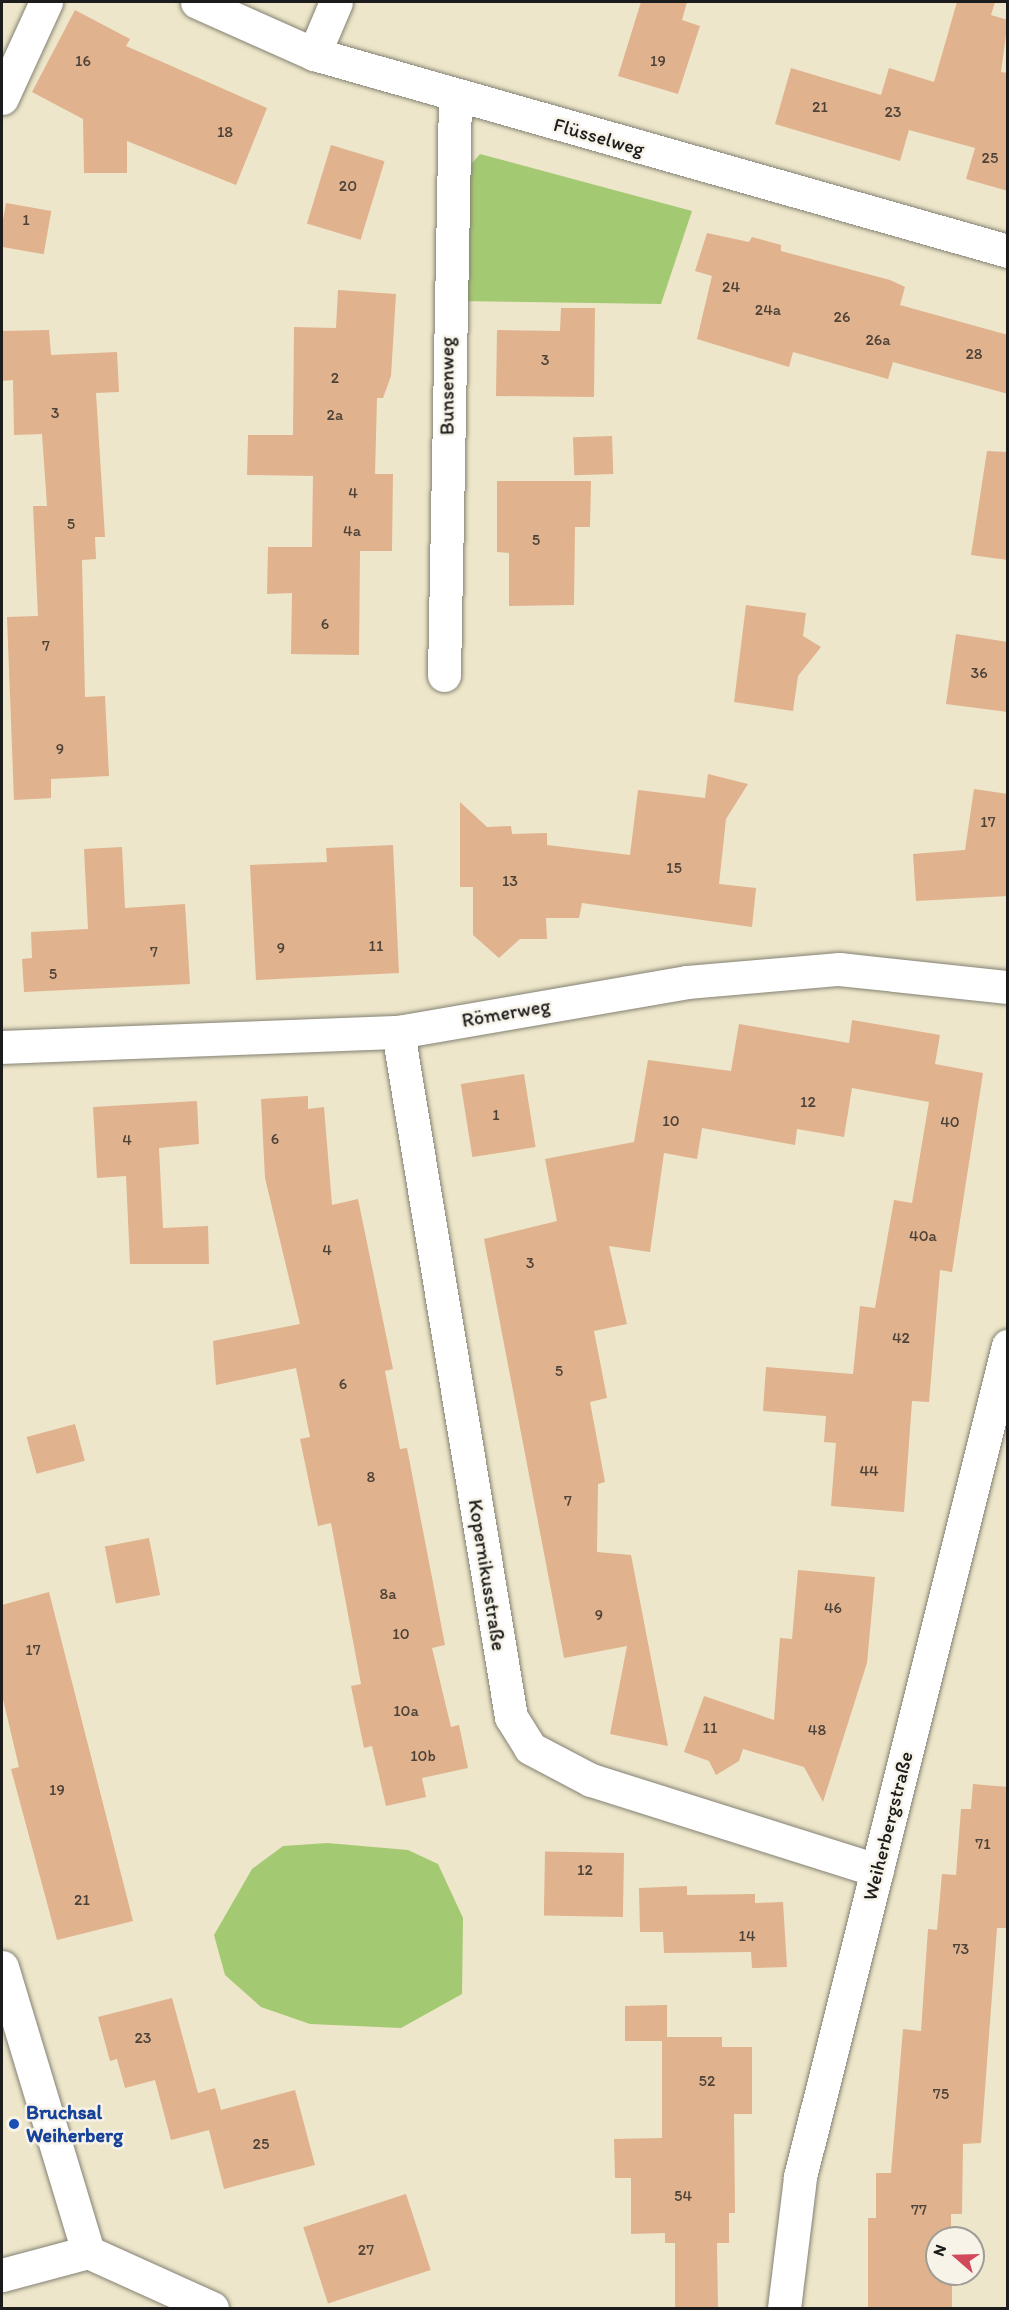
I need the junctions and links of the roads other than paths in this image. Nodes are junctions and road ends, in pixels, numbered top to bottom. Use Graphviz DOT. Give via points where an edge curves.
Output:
graph roads {
  1 [pos="46,2"];
  2 [pos="197,2"];
  3 [pos="336,2"];
  4 [pos="314,54"];
  5 [pos="455,97"];
  6 [pos="2,99"];
  7 [pos="1008,251"];
  8 [pos="444,675"];
  9 [pos="1008,987"];
  10 [pos="398,1032"];
  11 [pos="2,1047"];
  12 [pos="1008,1346"];
  13 [pos="878,1870"];
  14 [pos="2,1967"];
  15 [pos="88,2252"];
  16 [pos="2,2275"];
  17 [pos="212,2308"];
  18 [pos="784,2308"];
  1 -- 6 [label="street"];
  2 -- 4 [label="street, Flüsselweg"];
  3 -- 4 [label="street"];
  4 -- 5 [label="street, Flüsselweg"];
  5 -- 7 [label="street, Flüsselweg"];
  5 -- 8 [label="street, Bunsenweg"];
  9 -- 10 [label="street, Römerweg" via="839,969 687,982"];
  10 -- 11 [label="street, Römerweg"];
  10 -- 13 [label="street, Kopernikusstraße" via="511,1717 530,1748 591,1780"];
  12 -- 13 [label="street, Weiherbergstraße"];
  13 -- 18 [label="street, Weiherbergstraße" via="800,2177"];
  14 -- 15 [label="street"];
  15 -- 16 [label="street"];
  15 -- 17 [label="street"];
}
